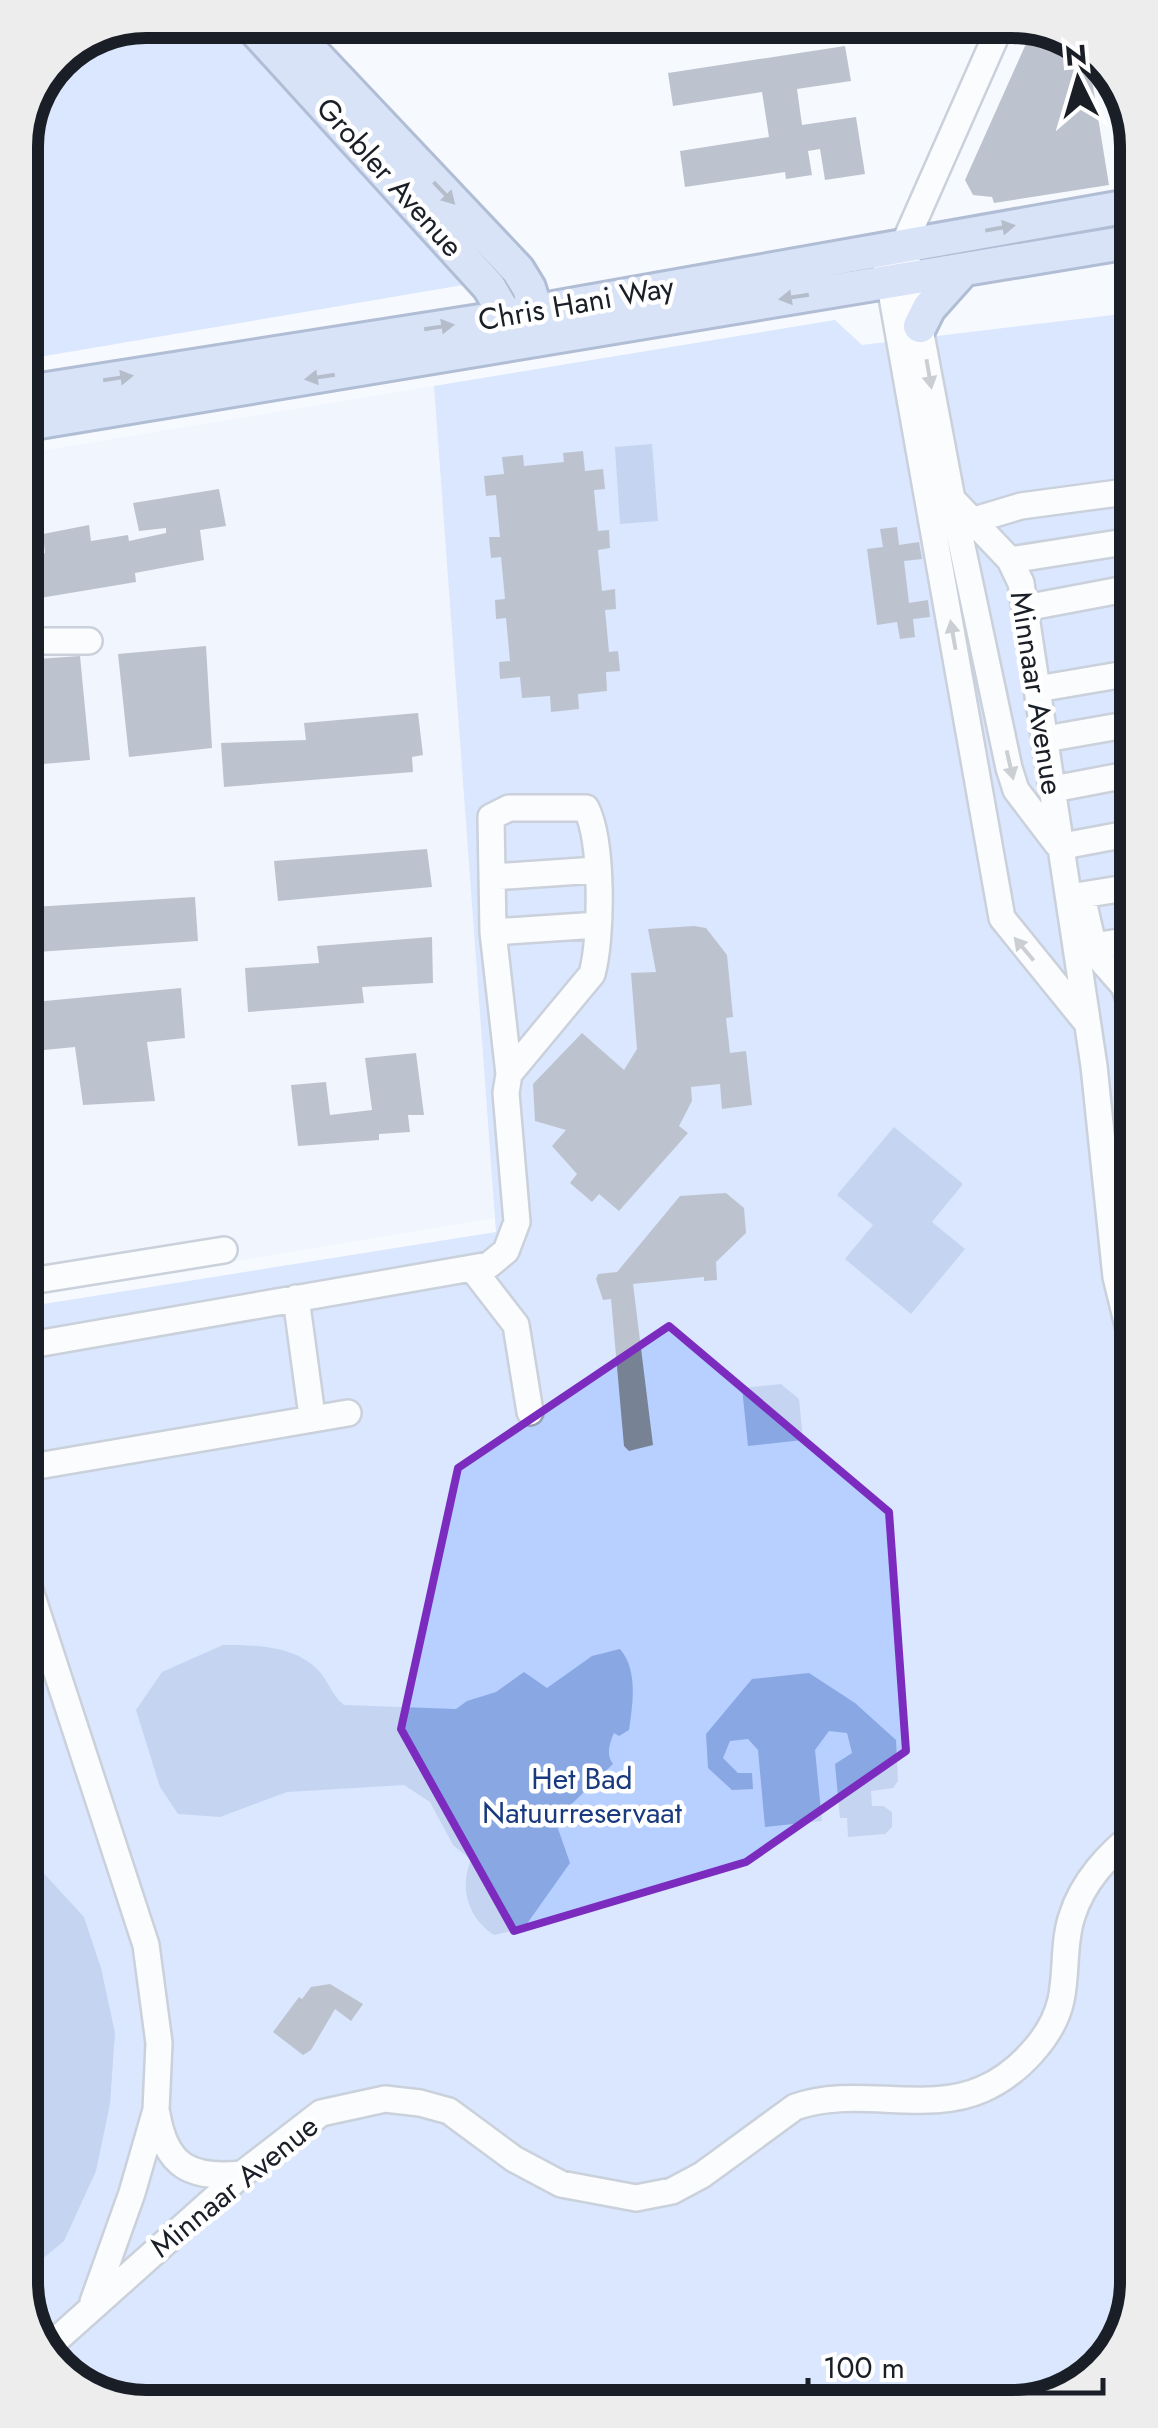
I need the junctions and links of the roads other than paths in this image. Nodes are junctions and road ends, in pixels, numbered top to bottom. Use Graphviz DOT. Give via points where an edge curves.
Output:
graph roads {
  1 [pos="272,38"];
  2 [pos="997,38"];
  3 [pos="1120,208"];
  4 [pos="1120,243"];
  5 [pos="894,246"];
  6 [pos="1063,252"];
  7 [pos="1120,259"];
  8 [pos="963,270"];
  9 [pos="900,280"];
  10 [pos="920,326"];
  11 [pos="527,327"];
  12 [pos="270,368"];
  13 [pos="38,392"];
  14 [pos="38,421"];
  15 [pos="1120,493"];
  16 [pos="952,499"];
  17 [pos="971,521"];
  18 [pos="1120,543"];
  19 [pos="1010,560"];
  20 [pos="1120,590"];
  21 [pos="1030,607"];
  22 [pos="89,640"];
  23 [pos="38,641"];
  24 [pos="1120,676"];
  25 [pos="1049,687"];
  26 [pos="1120,726"];
  27 [pos="1057,736"];
  28 [pos="1120,776"];
  29 [pos="1064,787"];
  30 [pos="1120,835"];
  31 [pos="1067,846"];
  32 [pos="596,870"];
  33 [pos="492,877"];
  34 [pos="1120,889"];
  35 [pos="1082,894"];
  36 [pos="598,925"];
  37 [pos="493,932"];
  38 [pos="1120,942"];
  39 [pos="1093,946"];
  40 [pos="1120,985"];
  41 [pos="1120,1005"];
  42 [pos="1085,1014"];
  43 [pos="509,1074"];
  44 [pos="224,1250"];
  45 [pos="472,1268"];
  46 [pos="38,1280"];
  47 [pos="1120,1293"];
  48 [pos="296,1298"];
  49 [pos="38,1344"];
  50 [pos="530,1412"];
  51 [pos="348,1413"];
  52 [pos="312,1416"];
  53 [pos="38,1466"];
  54 [pos="38,1615"];
  55 [pos="1120,1848"];
  56 [pos="156,2110"];
  57 [pos="242,2174"];
  58 [pos="92,2305"];
  59 [pos="55,2340"];
  1 -- 11 [label="main road, Grobler Avenue"];
  2 -- 5 [label="street"];
  5 -- 3 [label="main road, Chris Hani Way, one-way"];
  4 -- 6 [label="main road, Chris Hani Way"];
  5 -- 9 [label="street"];
  5 -- 11 [label="main road, Chris Hani Way"];
  6 -- 7 [label="main road"];
  6 -- 8 [label="main road, Chris Hani Way"];
  8 -- 9 [label="main road, Chris Hani Way"];
  8 -- 10 [label="main road"];
  9 -- 10 [label="street"];
  9 -- 11 [label="main road, Chris Hani Way, one-way"];
  42 -- 9 [label="street, one-way" via="1002,918"];
  10 -- 16 [label="street, one-way"];
  11 -- 12 [label="main road, Chris Hani Way"];
  13 -- 12 [label="main road, Chris Hani Way, one-way"];
  12 -- 14 [label="main road, Chris Hani Way"];
  15 -- 17 [label="street" via="1021,506"];
  16 -- 17 [label="street, Minnaar Avenue"];
  16 -- 31 [label="street, one-way" via="1016,790"];
  17 -- 19 [label="street, Minnaar Avenue"];
  18 -- 19 [label="street"];
  19 -- 21 [label="street, Minnaar Avenue"];
  20 -- 21 [label="street"];
  21 -- 25 [label="street"];
  21 -- 31 [label="street, Minnaar Avenue"];
  22 -- 23 [label="street"];
  24 -- 25 [label="street"];
  25 -- 27 [label="street"];
  26 -- 27 [label="street"];
  27 -- 29 [label="street"];
  28 -- 29 [label="street"];
  29 -- 31 [label="street"];
  30 -- 31 [label="street"];
  31 -- 35 [label="street"];
  31 -- 42 [label="street, Minnaar Avenue"];
  32 -- 33 [label="street"];
  32 -- 33 [label="street" via="586,808 509,808 490,816"];
  32 -- 36 [label="street"];
  33 -- 37 [label="street"];
  34 -- 35 [label="street"];
  35 -- 39 [label="street"];
  36 -- 37 [label="street"];
  36 -- 43 [label="street" via="592,974"];
  37 -- 43 [label="street"];
  38 -- 39 [label="street"];
  39 -- 40 [label="street"];
  41 -- 42 [label="street"];
  42 -- 47 [label="street, Minnaar Avenue"];
  43 -- 45 [label="street" via="517,1222 506,1251"];
  44 -- 46 [label="street"];
  45 -- 48 [label="street"];
  45 -- 50 [label="street" via="516,1325"];
  48 -- 49 [label="street"];
  48 -- 52 [label="street"];
  51 -- 52 [label="street"];
  52 -- 53 [label="street"];
  54 -- 56 [label="street" via="146,1944 159,2043"];
  55 -- 57 [label="street, Minnaar Avenue" via="1085,1884 1070,1919 1061,2003 1043,2036 1008,2076 970,2095 811,2102 687,2183 636,2198 561,2184 514,2160 449,2112 386,2099 321,2114"];
  56 -- 57 [label="street" via="174,2161 212,2177"];
  56 -- 58 [label="street"];
  57 -- 58 [label="street, Minnaar Avenue"];
  58 -- 59 [label="street, Minnaar Avenue"];
}
